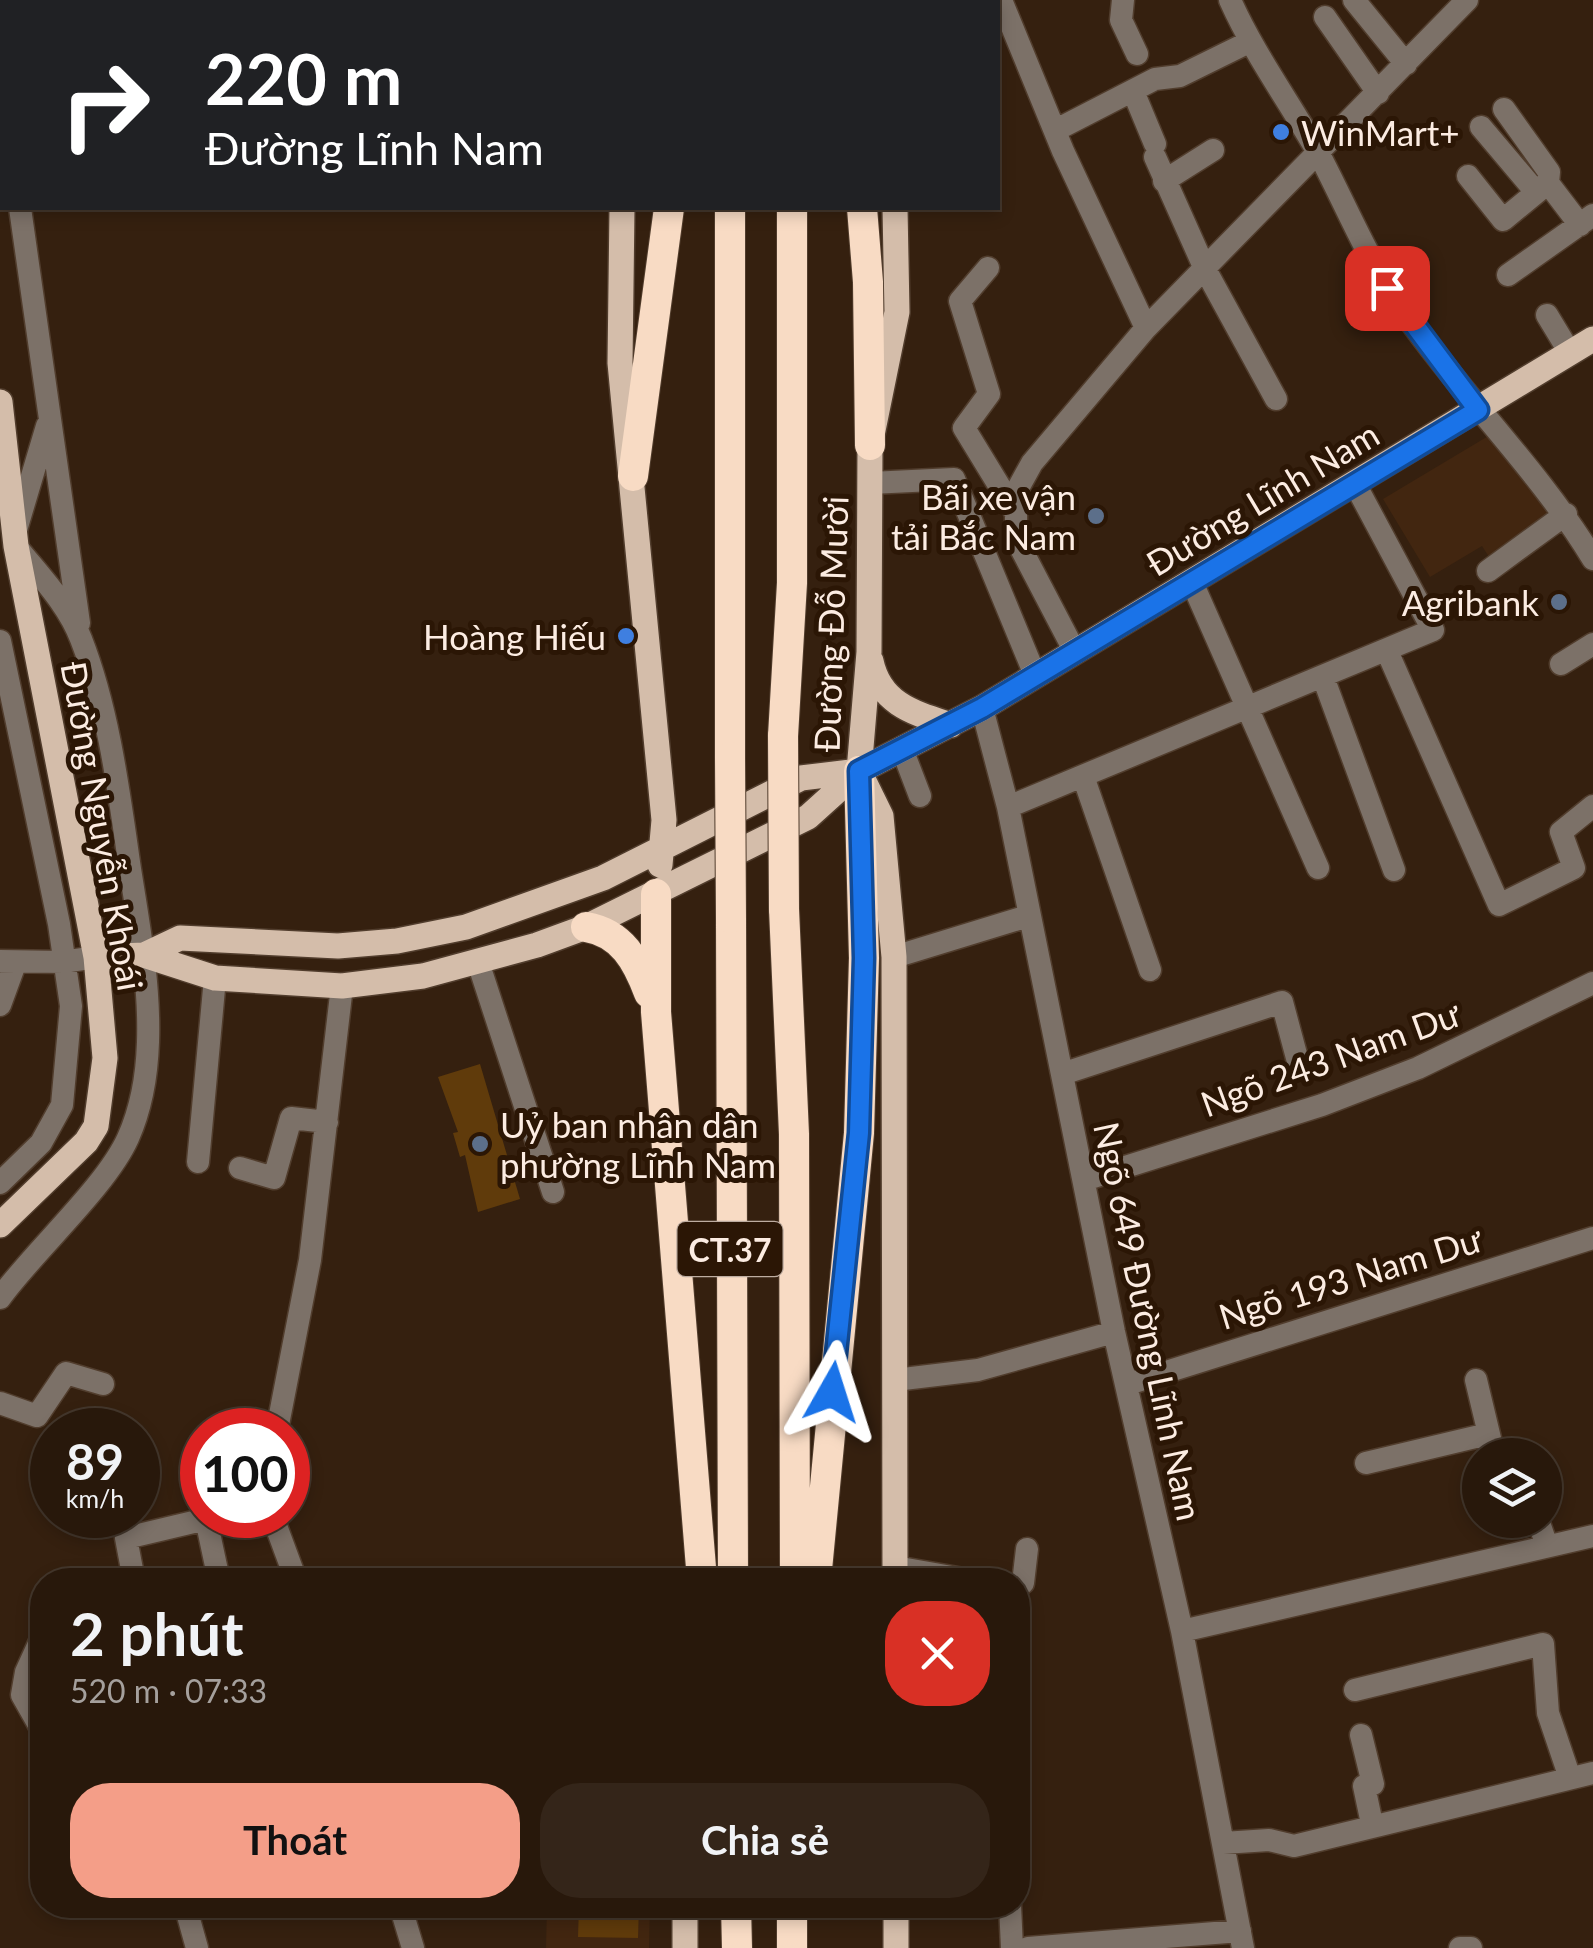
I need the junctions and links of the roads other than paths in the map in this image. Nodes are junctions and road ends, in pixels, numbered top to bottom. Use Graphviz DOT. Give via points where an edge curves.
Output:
graph roads {
  1 [pos="1001,0"];
  2 [pos="1123,0"];
  3 [pos="1230,0"];
  4 [pos="1354,0"];
  5 [pos="1452,6"];
  6 [pos="1325,17"];
  7 [pos="1248,42"];
  8 [pos="1137,54"];
  9 [pos="1406,64"];
  10 [pos="1132,91"];
  11 [pos="1378,93"];
  12 [pos="1504,109"];
  13 [pos="1481,126"];
  14 [pos="1058,130"];
  15 [pos="1213,150"];
  16 [pos="1319,155"];
  17 [pos="1468,176"];
  18 [pos="1164,181"];
  19 [pos="1542,187"];
  20 [pos="20,210"];
  21 [pos="622,210"];
  22 [pos="669,210"];
  23 [pos="730,210"];
  24 [pos="792,210"];
  25 [pos="862,210"];
  26 [pos="895,210"];
  27 [pos="1589,218"];
  28 [pos="988,268"];
  29 [pos="1205,269"];
  30 [pos="1508,275"];
  31 [pos="1546,315"];
  32 [pos="1146,328"];
  33 [pos="1593,339"];
  34 [pos="1570,353"];
  35 [pos="1276,399"];
  36 [pos="0,402"];
  37 [pos="1478,410"];
  38 [pos="50,418"];
  39 [pos="870,445"];
  40 [pos="632,476"];
  41 [pos="870,483"];
  42 [pos="1356,484"];
  43 [pos="1014,510"];
  44 [pos="1566,514"];
  45 [pos="15,541"];
  46 [pos="1593,559"];
  47 [pos="1488,571"];
  48 [pos="1191,580"];
  49 [pos="80,636"];
  50 [pos="0,641"];
  51 [pos="1593,644"];
  52 [pos="1387,651"];
  53 [pos="870,652"];
  54 [pos="1075,652"];
  55 [pos="1561,664"];
  56 [pos="1036,674"];
  57 [pos="1323,677"];
  58 [pos="982,708"];
  59 [pos="1245,709"];
  60 [pos="950,726"];
  61 [pos="902,750"];
  62 [pos="859,771"];
  63 [pos="1083,776"];
  64 [pos="920,796"];
  65 [pos="1593,806"];
  66 [pos="1008,807"];
  67 [pos="662,852"];
  68 [pos="1318,868"];
  69 [pos="1394,870"];
  70 [pos="656,894"];
  71 [pos="1028,916"];
  72 [pos="586,926"];
  73 [pos="144,955"];
  74 [pos="96,957"];
  75 [pos="894,957"];
  76 [pos="8,962"];
  77 [pos="62,962"];
  78 [pos="478,962"];
  79 [pos="1150,970"];
  80 [pos="215,978"];
  81 [pos="1593,983"];
  82 [pos="342,986"];
  83 [pos="0,1005"];
  84 [pos="656,1012"];
  85 [pos="1297,1058"];
  86 [pos="1062,1074"];
  87 [pos="328,1122"];
  88 [pos="198,1162"];
  89 [pos="240,1168"];
  90 [pos="1084,1180"];
  91 [pos="0,1183"];
  92 [pos="553,1192"];
  93 [pos="0,1225"];
  94 [pos="1593,1238"];
  95 [pos="0,1298"];
  96 [pos="1114,1332"];
  97 [pos="895,1380"];
  98 [pos="1476,1380"];
  99 [pos="104,1384"];
  100 [pos="1128,1384"];
  101 [pos="0,1403"];
  102 [pos="280,1408"];
  103 [pos="1490,1438"];
  104 [pos="1462,1448"];
  105 [pos="1366,1463"];
  106 [pos="180,1525"];
  107 [pos="1593,1536"];
  108 [pos="216,1538"];
  109 [pos="280,1538"];
  110 [pos="1545,1538"];
  111 [pos="1548,1546"];
  112 [pos="1027,1549"];
  113 [pos="132,1568"];
  114 [pos="218,1568"];
  115 [pos="292,1568"];
  116 [pos="701,1568"];
  117 [pos="733,1568"];
  118 [pos="795,1568"];
  119 [pos="817,1568"];
  120 [pos="895,1568"];
  121 [pos="1025,1568"];
  122 [pos="1182,1632"];
  123 [pos="30,1672"];
  124 [pos="1355,1690"];
  125 [pos="30,1709"];
  126 [pos="1360,1735"];
  127 [pos="1581,1776"];
  128 [pos="1372,1824"];
  129 [pos="1223,1843"];
  130 [pos="189,1918"];
  131 [pos="404,1918"];
  132 [pos="685,1918"];
  133 [pos="736,1918"];
  134 [pos="792,1918"];
  135 [pos="896,1918"];
  136 [pos="1011,1918"];
  137 [pos="1241,1939"];
  138 [pos="197,1948"];
  139 [pos="413,1948"];
  140 [pos="685,1948"];
  141 [pos="736,1948"];
  142 [pos="792,1948"];
  143 [pos="896,1948"];
  144 [pos="1012,1948"];
  145 [pos="1028,1948"];
  146 [pos="1460,1948"];
  147 [pos="1471,1948"];
  1 -- 14 [label="street"];
  2 -- 8 [label="street" via="1121,20"];
  3 -- 7 [label="street"];
  4 -- 9 [label="street"];
  5 -- 9 [label="street"];
  6 -- 11 [label="street"];
  7 -- 10 [label="street"];
  7 -- 16 [label="street"];
  9 -- 11 [label="street"];
  10 -- 14 [label="street"];
  10 -- 18 [label="street"];
  11 -- 16 [label="street"];
  12 -- 19 [label="street" via="1549,172"];
  13 -- 19 [label="street"];
  14 -- 32 [label="street"];
  15 -- 18 [label="street"];
  16 -- 29 [label="street"];
  16 -- 37 [label="street" via="1387,288"];
  17 -- 19 [label="street" via="1503,220"];
  18 -- 29 [label="street"];
  19 -- 27 [label="street"];
  20 -- 38 [label="street"];
  21 -- 40 [label="main road" via="620,362"];
  22 -- 40 [label="highway"];
  23 -- 117 [label="highway, CT.37, bridge"];
  24 -- 118 [label="highway, CT.37, bridge" via="784,909 794,1134"];
  25 -- 39 [label="highway"];
  26 -- 39 [label="main road, Đường Đỗ Mười" via="897,312"];
  27 -- 30 [label="street"];
  28 -- 43 [label="street" via="960,302 989,394 964,428"];
  29 -- 32 [label="street"];
  29 -- 35 [label="street"];
  31 -- 34 [label="street"];
  32 -- 43 [label="street" via="1032,463"];
  33 -- 34 [label="main road, Đường Lĩnh Nam"];
  34 -- 37 [label="main road, Đường Lĩnh Nam"];
  36 -- 45 [label="main road, Đường Nguyễn Khoái"];
  37 -- 42 [label="main road, Đường Lĩnh Nam"];
  37 -- 44 [label="street"];
  38 -- 45 [label="street"];
  38 -- 49 [label="street"];
  39 -- 41 [label="main road, Đường Đỗ Mười"];
  40 -- 67 [label="main road"];
  41 -- 53 [label="main road, Đường Đỗ Mười"];
  41 -- 56 [label="street" via="954,479"];
  42 -- 48 [label="main road, Đường Lĩnh Nam"];
  42 -- 52 [label="street" via="1432,630"];
  43 -- 54 [label="street" via="1016,539"];
  44 -- 46 [label="street"];
  44 -- 47 [label="street"];
  45 -- 49 [label="street"];
  45 -- 74 [label="main road, Đường Nguyễn Khoái"];
  48 -- 54 [label="main road, Đường Lĩnh Nam"];
  48 -- 59 [label="street"];
  49 -- 73 [label="street, Đường Nguyễn Khoái" via="116,783"];
  50 -- 77 [label="street"];
  51 -- 55 [label="street"];
  52 -- 57 [label="street"];
  52 -- 65 [label="street" via="1500,905 1574,868 1561,832"];
  53 -- 60 [label="main road" via="874,674 898,706"];
  53 -- 62 [label="main road, Đường Đỗ Mười"];
  54 -- 56 [label="main road, Đường Lĩnh Nam"];
  56 -- 58 [label="main road, Đường Lĩnh Nam"];
  57 -- 59 [label="street"];
  57 -- 69 [label="street"];
  58 -- 60 [label="main road, Đường Lĩnh Nam"];
  58 -- 66 [label="street, Ngõ 649 Đường Lĩnh Nam"];
  59 -- 63 [label="street"];
  59 -- 68 [label="street"];
  60 -- 61 [label="main road, Đường Lĩnh Nam"];
  61 -- 62 [label="main road, Đường Lĩnh Nam"];
  61 -- 64 [label="street"];
  62 -- 67 [label="main road, Đường Lĩnh Nam" via="800,778"];
  62 -- 70 [label="main road, Đường Lĩnh Nam" via="808,817"];
  62 -- 75 [label="main road, Đường Đỗ Mười" via="881,816"];
  62 -- 119 [label="highway" via="859,1133"];
  63 -- 66 [label="street"];
  63 -- 79 [label="street"];
  66 -- 71 [label="street, Ngõ 649 Đường Lĩnh Nam"];
  67 -- 70 [label="main road"];
  67 -- 73 [label="main road, Đường Lĩnh Nam" via="527,909 397,941 338,946 180,938"];
  70 -- 72 [label="main road, Đường Lĩnh Nam"];
  70 -- 84 [label="highway"];
  71 -- 75 [label="street"];
  71 -- 86 [label="street, Ngõ 649 Đường Lĩnh Nam"];
  72 -- 78 [label="main road, Đường Lĩnh Nam"];
  72 -- 84 [label="highway" via="626,949"];
  73 -- 74 [label="main road, Đường Lĩnh Nam"];
  73 -- 80 [label="main road, Đường Lĩnh Nam"];
  73 -- 95 [label="street, Đường Nguyễn Khoái" via="147,1057 127,1140"];
  74 -- 77 [label="street"];
  74 -- 93 [label="main road, Đường Nguyễn Khoái" via="105,1058 96,1126"];
  75 -- 97 [label="main road, Đường Đỗ Mười"];
  76 -- 77 [label="street"];
  76 -- 83 [label="street"];
  77 -- 91 [label="street" via="72,1022 62,1105 41,1142"];
  78 -- 82 [label="main road, Đường Lĩnh Nam"];
  78 -- 92 [label="street"];
  80 -- 82 [label="main road, Đường Lĩnh Nam"];
  80 -- 88 [label="street"];
  81 -- 90 [label="street, Ngõ 243 Nam Dư" via="1322,1105"];
  82 -- 87 [label="street"];
  84 -- 116 [label="highway"];
  85 -- 86 [label="street" via="1282,1002"];
  86 -- 90 [label="street, Ngõ 649 Đường Lĩnh Nam"];
  87 -- 89 [label="street" via="291,1118 274,1178"];
  87 -- 102 [label="street" via="310,1260"];
  90 -- 96 [label="street, Ngõ 649 Đường Lĩnh Nam"];
  94 -- 100 [label="street, Ngõ 193 Nam Dư"];
  96 -- 97 [label="street" via="978,1370"];
  96 -- 100 [label="street, Ngõ 649 Đường Lĩnh Nam"];
  97 -- 120 [label="main road, Đường Đỗ Mười"];
  98 -- 103 [label="street"];
  99 -- 101 [label="street" via="66,1373 38,1416"];
  100 -- 122 [label="street, Ngõ 649 Đường Lĩnh Nam"];
  104 -- 105 [label="street"];
  106 -- 113 [label="street" via="126,1538"];
  107 -- 111 [label="street"];
  108 -- 114 [label="street"];
  109 -- 115 [label="street"];
  110 -- 111 [label="street"];
  111 -- 122 [label="street"];
  112 -- 121 [label="street"];
  122 -- 129 [label="street, Ngõ 649 Đường Lĩnh Nam"];
  123 -- 125 [label="street" via="22,1695"];
  124 -- 127 [label="street" via="1543,1644 1548,1713"];
  126 -- 128 [label="street" via="1373,1784 1364,1786"];
  127 -- 128 [label="street"];
  128 -- 129 [label="street" via="1294,1846"];
  129 -- 137 [label="street, Ngõ 649 Đường Lĩnh Nam"];
  130 -- 138 [label="street"];
  131 -- 139 [label="street"];
  132 -- 140 [label="main road"];
  133 -- 141 [label="highway"];
  134 -- 142 [label="highway"];
  135 -- 143 [label="main road"];
  136 -- 144 [label="street"];
  137 -- 145 [label="street"];
  146 -- 147 [label="street"];
}
